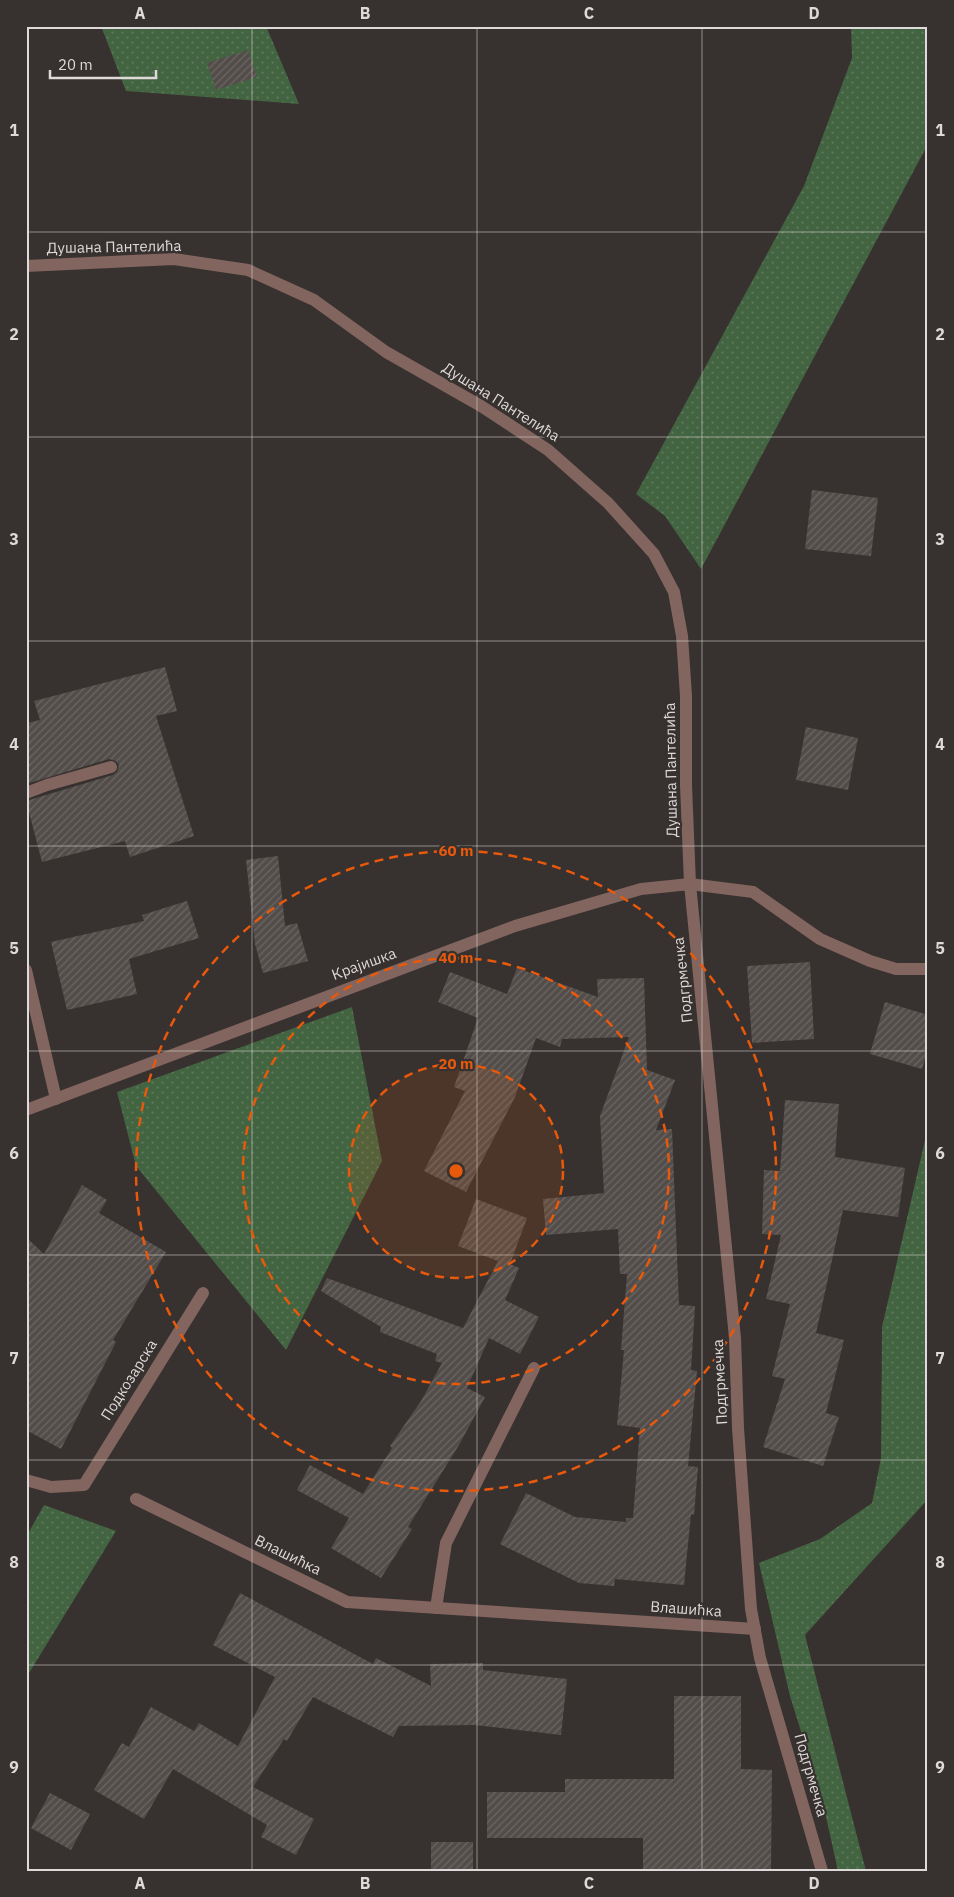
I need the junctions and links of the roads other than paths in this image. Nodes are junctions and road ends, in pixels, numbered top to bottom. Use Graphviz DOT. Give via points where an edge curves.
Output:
graph roads {
  1 [pos="26,266"];
  2 [pos="111,767"];
  3 [pos="26,793"];
  4 [pos="690,884"];
  5 [pos="928,969"];
  6 [pos="26,970"];
  7 [pos="56,1099"];
  8 [pos="26,1110"];
  9 [pos="203,1293"];
  10 [pos="534,1368"];
  11 [pos="26,1480"];
  12 [pos="136,1499"];
  13 [pos="436,1608"];
  14 [pos="755,1629"];
  15 [pos="822,1871"];
  1 -- 4 [label="street, Душана Пантелића" via="174,259 248,270 314,300 386,352 481,406 548,450 608,503 654,554 674,592 682,636 686,696"];
  2 -- 3 [label="street"];
  4 -- 5 [label="street" via="753,892 820,939 896,969"];
  4 -- 7 [label="street, Крајишка" via="641,889 515,926"];
  4 -- 14 [label="street, Подгрмечка" via="735,1338 746,1539"];
  6 -- 7 [label="street"];
  7 -- 8 [label="street, Крајишка"];
  9 -- 11 [label="street, Подкозарска" via="84,1484 51,1488"];
  10 -- 13 [label="street" via="446,1543"];
  12 -- 13 [label="street, Влашићка" via="347,1602"];
  13 -- 14 [label="street, Влашићка"];
  14 -- 15 [label="street, Подгрмечка" via="760,1658"];
}
